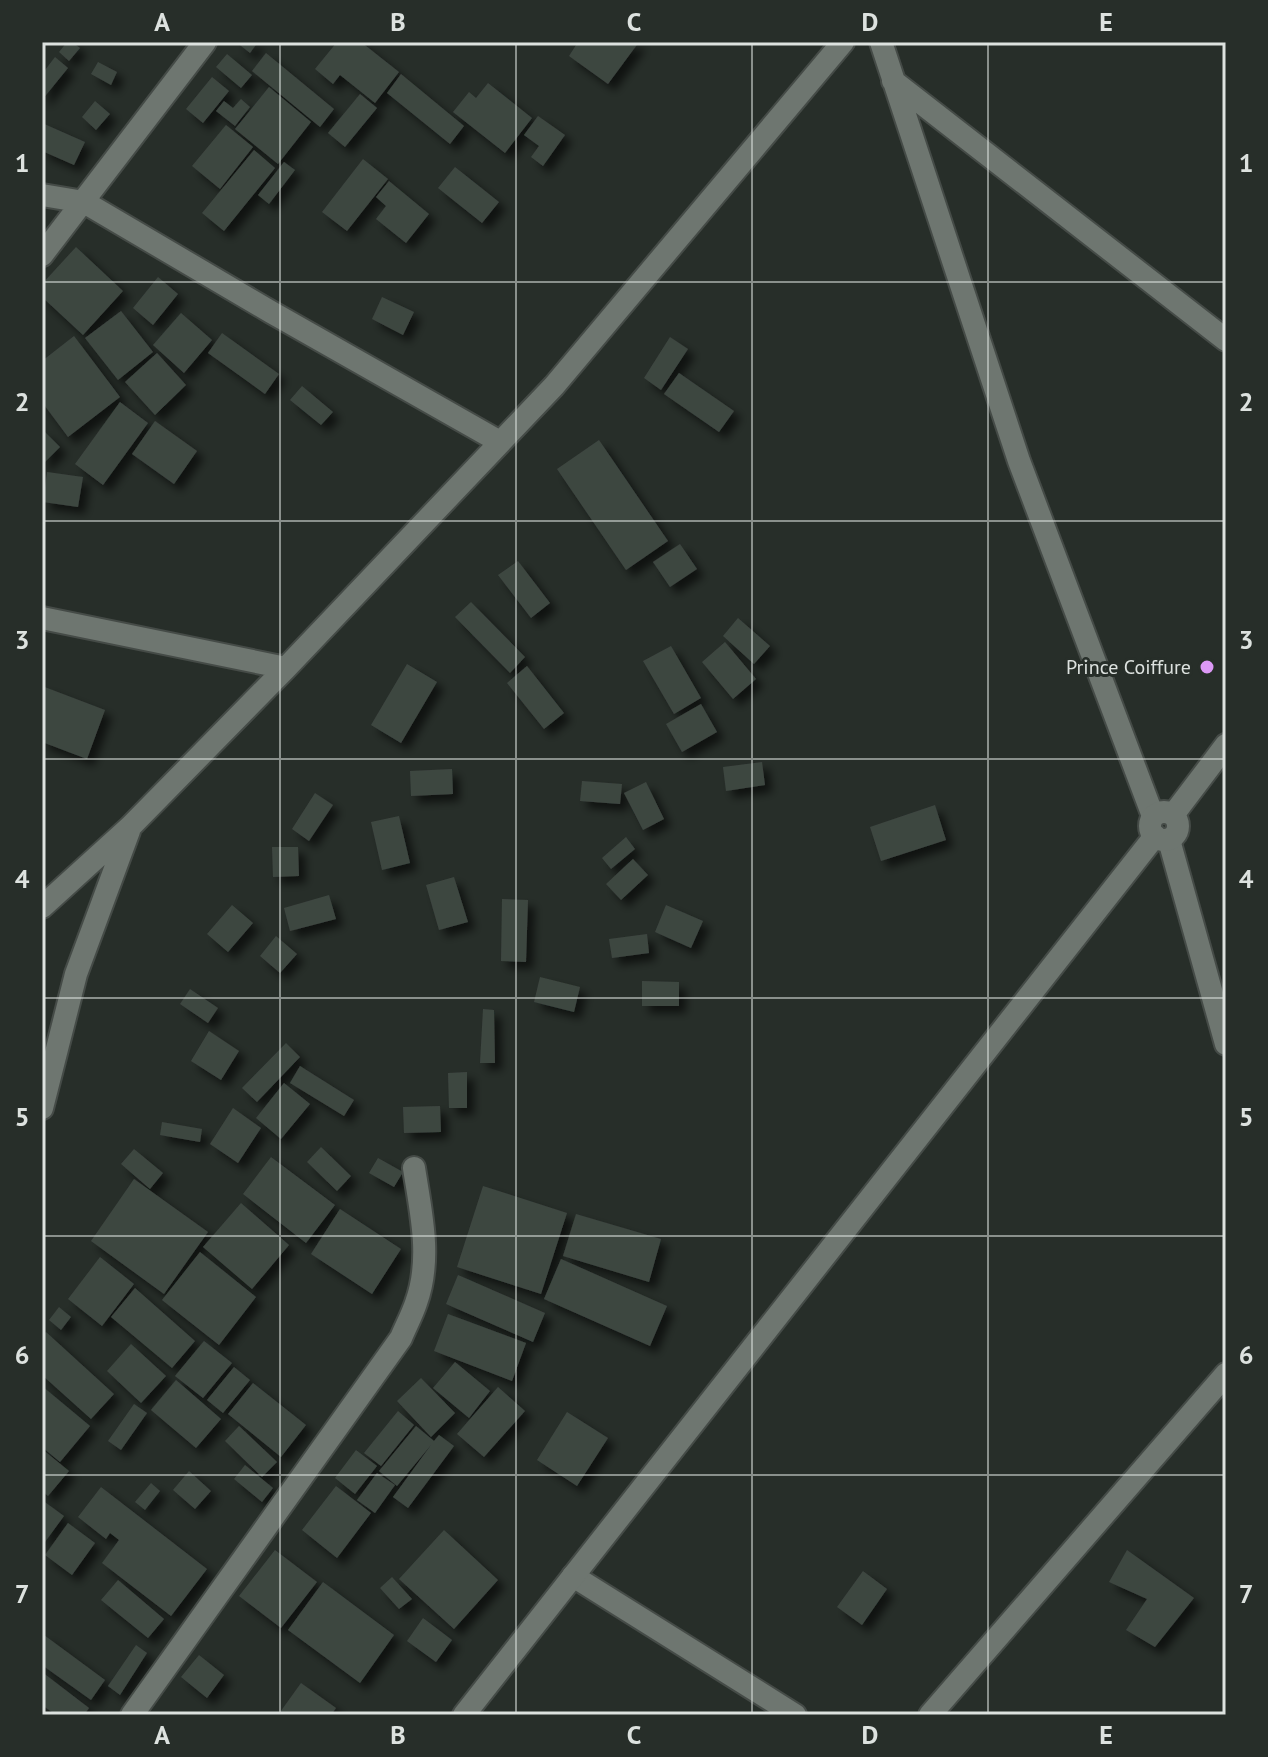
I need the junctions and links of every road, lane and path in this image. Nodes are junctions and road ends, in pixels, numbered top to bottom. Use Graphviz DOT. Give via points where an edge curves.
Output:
graph roads {
  1 [pos="205,42"];
  2 [pos="843,42"];
  3 [pos="881,42"];
  4 [pos="893,81"];
  5 [pos="42,195"];
  6 [pos="84,202"];
  7 [pos="42,255"];
  8 [pos="1226,340"];
  9 [pos="500,442"];
  10 [pos="42,618"];
  11 [pos="286,668"];
  12 [pos="1226,745"];
  13 [pos="130,827"];
  14 [pos="1163,827"];
  15 [pos="42,907"];
  16 [pos="1226,1044"];
  17 [pos="42,1108"];
  18 [pos="414,1168"];
  19 [pos="1226,1374"];
  20 [pos="573,1576"];
  21 [pos="132,1715"];
  22 [pos="464,1715"];
  23 [pos="795,1715"];
  24 [pos="930,1715"];
  1 -- 6 [label="street"];
  2 -- 9 [label="street" via="554,386"];
  3 -- 4 [label="street"];
  4 -- 8 [label="street"];
  4 -- 14 [label="street" via="1019,461"];
  5 -- 6 [label="street"];
  6 -- 7 [label="street"];
  6 -- 9 [label="street"];
  9 -- 11 [label="street"];
  10 -- 11 [label="street"];
  11 -- 13 [label="street"];
  12 -- 14 [label="street"];
  13 -- 15 [label="street"];
  13 -- 17 [label="street" via="76,974"];
  14 -- 16 [label="street"];
  14 -- 20 [label="street"];
  18 -- 21 [label="street" via="425,1234 424,1268 401,1338"];
  19 -- 24 [label="street"];
  20 -- 22 [label="street"];
  20 -- 23 [label="street"];
}
